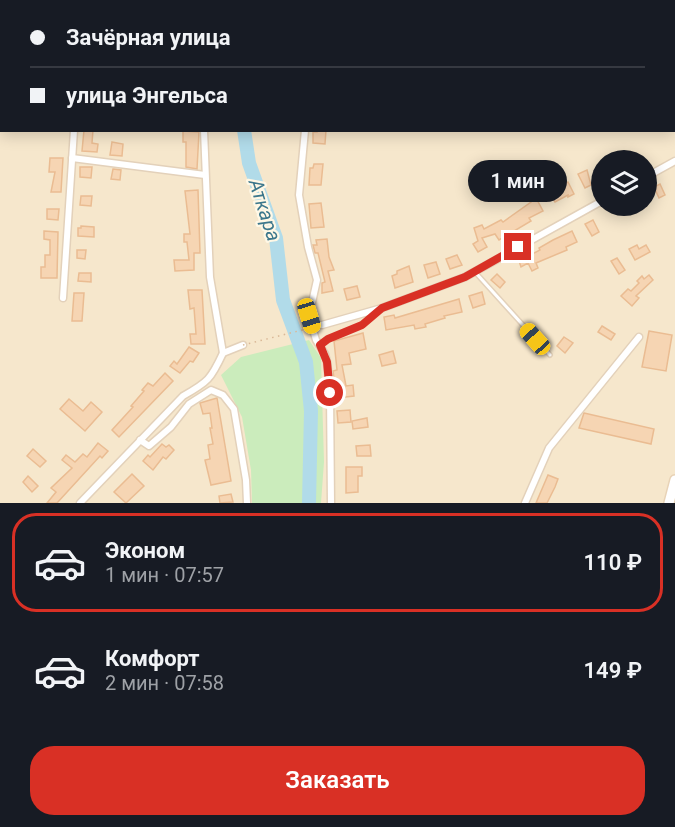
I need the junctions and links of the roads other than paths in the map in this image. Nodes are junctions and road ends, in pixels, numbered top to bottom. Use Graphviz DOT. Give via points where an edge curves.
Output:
graph roads {
  1 [pos="74,132"];
  2 [pos="204,132"];
  3 [pos="305,132"];
  4 [pos="72,158"];
  5 [pos="675,161"];
  6 [pos="657,171"];
  7 [pos="205,175"];
  8 [pos="591,207"];
  9 [pos="475,272"];
  10 [pos="63,298"];
  11 [pos="382,308"];
  12 [pos="322,325"];
  13 [pos="639,337"];
  14 [pos="243,345"];
  15 [pos="320,345"];
  16 [pos="223,353"];
  17 [pos="550,355"];
  18 [pos="140,440"];
  19 [pos="675,480"];
  20 [pos="80,503"];
  21 [pos="247,503"];
  22 [pos="331,503"];
  23 [pos="525,503"];
  24 [pos="669,503"];
  1 -- 4 [label="street"];
  2 -- 7 [label="street"];
  3 -- 15 [label="street" via="299,195 316,280 309,316"];
  4 -- 7 [label="street"];
  4 -- 10 [label="street"];
  5 -- 6 [label="street"];
  7 -- 16 [label="street" via="210,277"];
  8 -- 9 [label="street"];
  9 -- 11 [label="street"];
  9 -- 17 [label="lane"];
  11 -- 12 [label="street"];
  11 -- 15 [label="lane" via="362,325"];
  13 -- 23 [label="street" via="549,448"];
  14 -- 16 [label="street"];
  15 -- 22 [label="street" via="327,362 330,393"];
  16 -- 18 [label="street" via="204,385 183,396"];
  18 -- 20 [label="street"];
  18 -- 21 [label="street" via="149,446 189,404 211,390 222,395 234,409"];
  19 -- 24 [label="street"];
}
